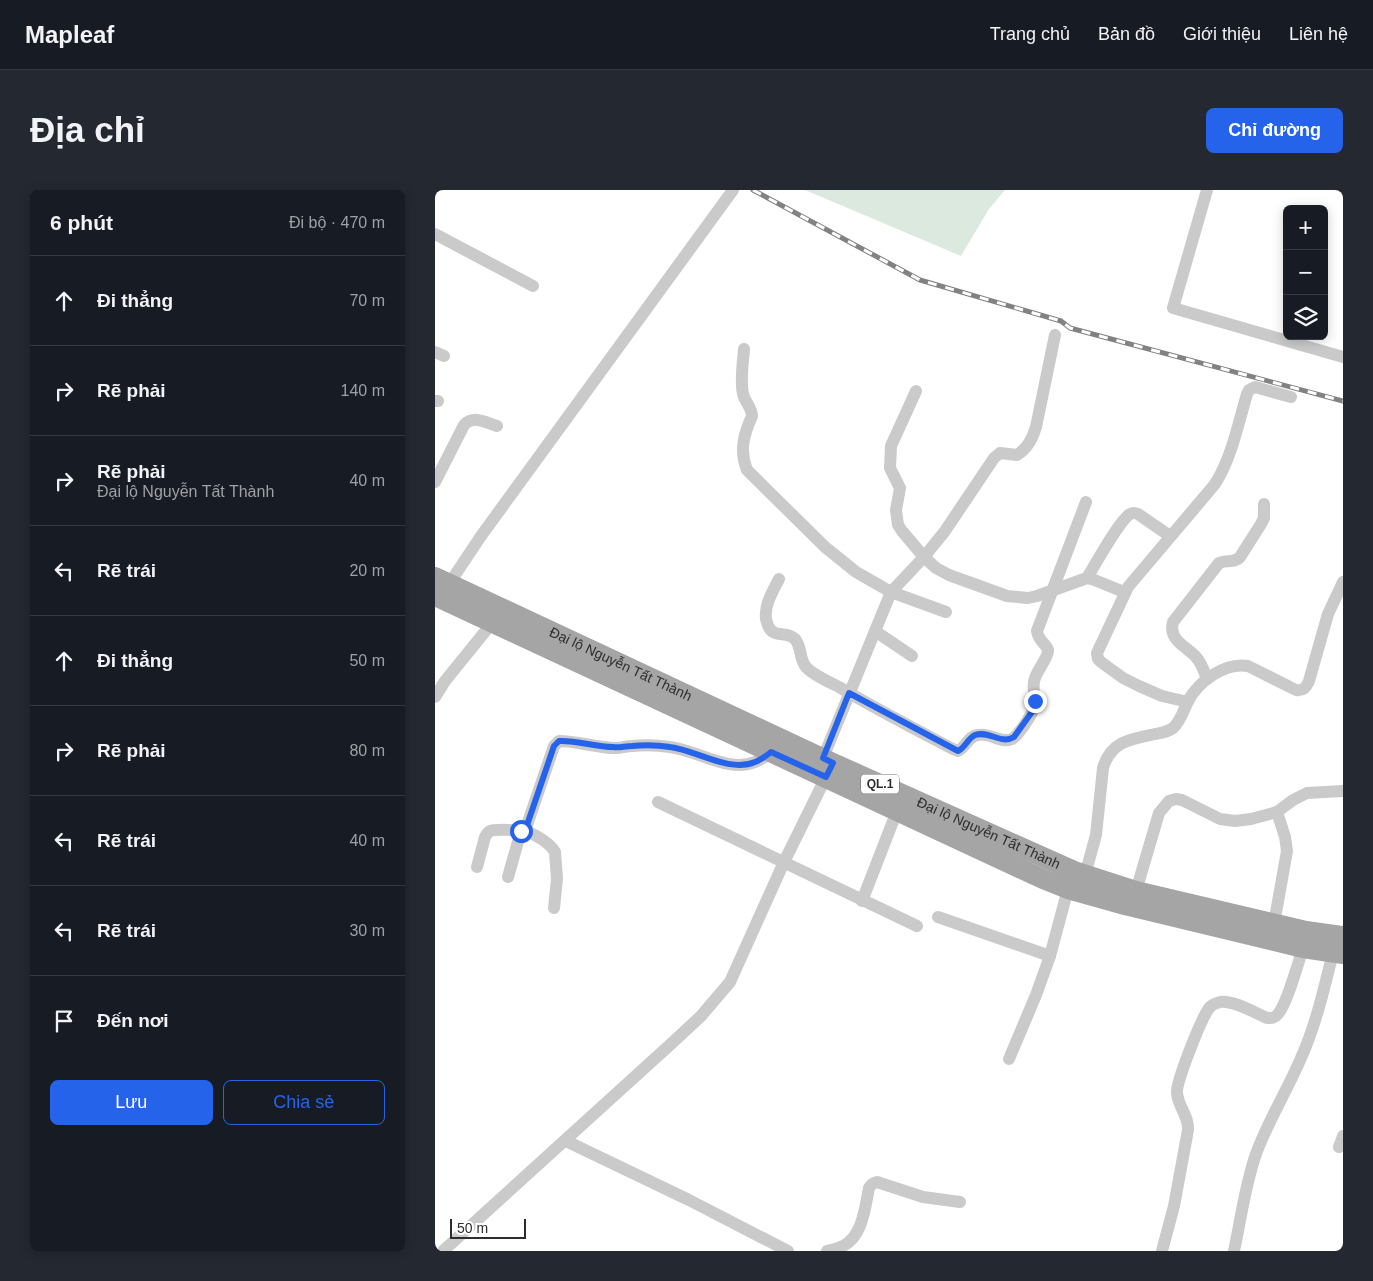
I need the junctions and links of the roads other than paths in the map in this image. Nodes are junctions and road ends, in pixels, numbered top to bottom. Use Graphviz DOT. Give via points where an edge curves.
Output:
graph roads {
  1 [pos="733,190"];
  2 [pos="1207,190"];
  3 [pos="438,240"];
  4 [pos="533,286"];
  5 [pos="1055,335"];
  6 [pos="744,349"];
  7 [pos="1343,357"];
  8 [pos="916,391"];
  9 [pos="1291,397"];
  10 [pos="497,426"];
  11 [pos="435,482"];
  12 [pos="1086,502"];
  13 [pos="1264,504"];
  14 [pos="1170,536"];
  15 [pos="923,557"];
  16 [pos="1087,578"];
  17 [pos="779,579"];
  18 [pos="1343,582"];
  19 [pos="440,589"];
  20 [pos="1052,590"];
  21 [pos="891,592"];
  22 [pos="1124,592"];
  23 [pos="946,612"];
  24 [pos="492,622"];
  25 [pos="875,630"];
  26 [pos="912,656"];
  27 [pos="1207,679"];
  28 [pos="849,693"];
  29 [pos="435,698"];
  30 [pos="1188,702"];
  31 [pos="771,752"];
  32 [pos="827,766"];
  33 [pos="1343,791"];
  34 [pos="657,802"];
  35 [pos="897,811"];
  36 [pos="1277,812"];
  37 [pos="523,831"];
  38 [pos="783,862"];
  39 [pos="477,867"];
  40 [pos="508,877"];
  41 [pos="1076,878"];
  42 [pos="1135,891"];
  43 [pos="862,901"];
  44 [pos="554,908"];
  45 [pos="938,917"];
  46 [pos="1274,924"];
  47 [pos="917,926"];
  48 [pos="1340,947"];
  49 [pos="1303,948"];
  50 [pos="1050,956"];
  51 [pos="1009,1059"];
  52 [pos="566,1140"];
  53 [pos="960,1202"];
  54 [pos="443,1251"];
  55 [pos="788,1251"];
  56 [pos="827,1251"];
  57 [pos="1162,1251"];
  58 [pos="1234,1251"];
  1 -- 19 [label="street"];
  2 -- 7 [label="street" via="1173,308"];
  3 -- 4 [label="street"];
  5 -- 15 [label="street" via="1031,441 1017,455 1000,453 994,458 945,531"];
  6 -- 21 [label="street" via="743,392 752,413 743,438 747,470 825,547 856,572"];
  8 -- 15 [label="street" via="891,446 890,468 900,488 896,510 898,525"];
  9 -- 14 [label="street" via="1255,388 1249,390 1221,474"];
  10 -- 11 [label="street" via="479,420 469,421"];
  12 -- 20 [label="street"];
  13 -- 27 [label="street" via="1264,518 1240,557 1232,562 1219,563 1173,622 1174,637 1196,657"];
  14 -- 16 [label="street" via="1138,514 1130,514"];
  14 -- 22 [label="street"];
  15 -- 20 [label="street" via="949,575 1007,596 1028,598"];
  15 -- 21 [label="street"];
  16 -- 20 [label="street"];
  16 -- 22 [label="street"];
  17 -- 28 [label="street" via="766,609 769,628 775,634 791,636 795,640 807,669"];
  18 -- 27 [label="street" via="1328,614 1305,689 1296,690 1242,665 1227,668"];
  19 -- 24 [label="main road, Đại lộ Nguyễn Tất Thành / QL.1"];
  19 -- 32 [label="main road, Đại lộ Nguyễn Tất Thành / QL.1"];
  20 -- 28 [label="street" via="1037,631 1048,654 1033,682 1034,709 1009,740 977,735 958,751"];
  21 -- 23 [label="street"];
  21 -- 25 [label="street"];
  22 -- 30 [label="street" via="1097,653 1098,659 1139,686"];
  24 -- 29 [label="street"];
  24 -- 31 [label="main road, Đại lộ Nguyễn Tất Thành / QL.1"];
  25 -- 26 [label="street"];
  25 -- 28 [label="street"];
  27 -- 30 [label="street"];
  28 -- 32 [label="street"];
  30 -- 41 [label="street" via="1174,727 1164,733 1123,742 1105,761 1096,835"];
  31 -- 32 [label="main road, Đại lộ Nguyễn Tất Thành / QL.1"];
  31 -- 37 [label="street" via="757,762 736,765 671,747 618,748 559,741 554,746"];
  32 -- 35 [label="main road, Đại lộ Nguyễn Tất Thành / QL.1"];
  32 -- 38 [label="street"];
  32 -- 41 [label="main road, Đại lộ Nguyễn Tất Thành / QL.1"];
  33 -- 36 [label="street" via="1307,793"];
  34 -- 38 [label="street"];
  35 -- 41 [label="main road, Đại lộ Nguyễn Tất Thành / QL.1" via="1043,879"];
  35 -- 43 [label="street"];
  36 -- 42 [label="street" via="1235,821 1220,819 1182,800 1169,801 1159,813"];
  36 -- 46 [label="street" via="1287,851"];
  37 -- 39 [label="street" via="489,832"];
  37 -- 40 [label="street"];
  37 -- 44 [label="street" via="545,842 555,852"];
  38 -- 43 [label="street"];
  38 -- 52 [label="street" via="730,982 701,1016"];
  41 -- 42 [label="main road, Đại lộ Nguyễn Tất Thành / QL.1"];
  41 -- 49 [label="main road, Đại lộ Nguyễn Tất Thành / QL.1" via="1125,905"];
  41 -- 50 [label="street"];
  42 -- 46 [label="main road, Đại lộ Nguyễn Tất Thành / QL.1"];
  43 -- 47 [label="street"];
  45 -- 50 [label="street"];
  46 -- 48 [label="main road, Đại lộ Nguyễn Tất Thành / QL.1" via="1306,931"];
  48 -- 49 [label="main road, Đại lộ Nguyễn Tất Thành / QL.1"];
  48 -- 58 [label="street" via="1302,1057 1255,1156"];
  49 -- 57 [label="street" via="1277,1016 1267,1018 1224,1002 1213,1004 1207,1012 1178,1086 1179,1101 1189,1122 1189,1130"];
  50 -- 51 [label="street"];
  52 -- 54 [label="street"];
  52 -- 55 [label="street"];
  53 -- 56 [label="street" via="923,1197 877,1182 871,1184 857,1232 842,1247"];
}
